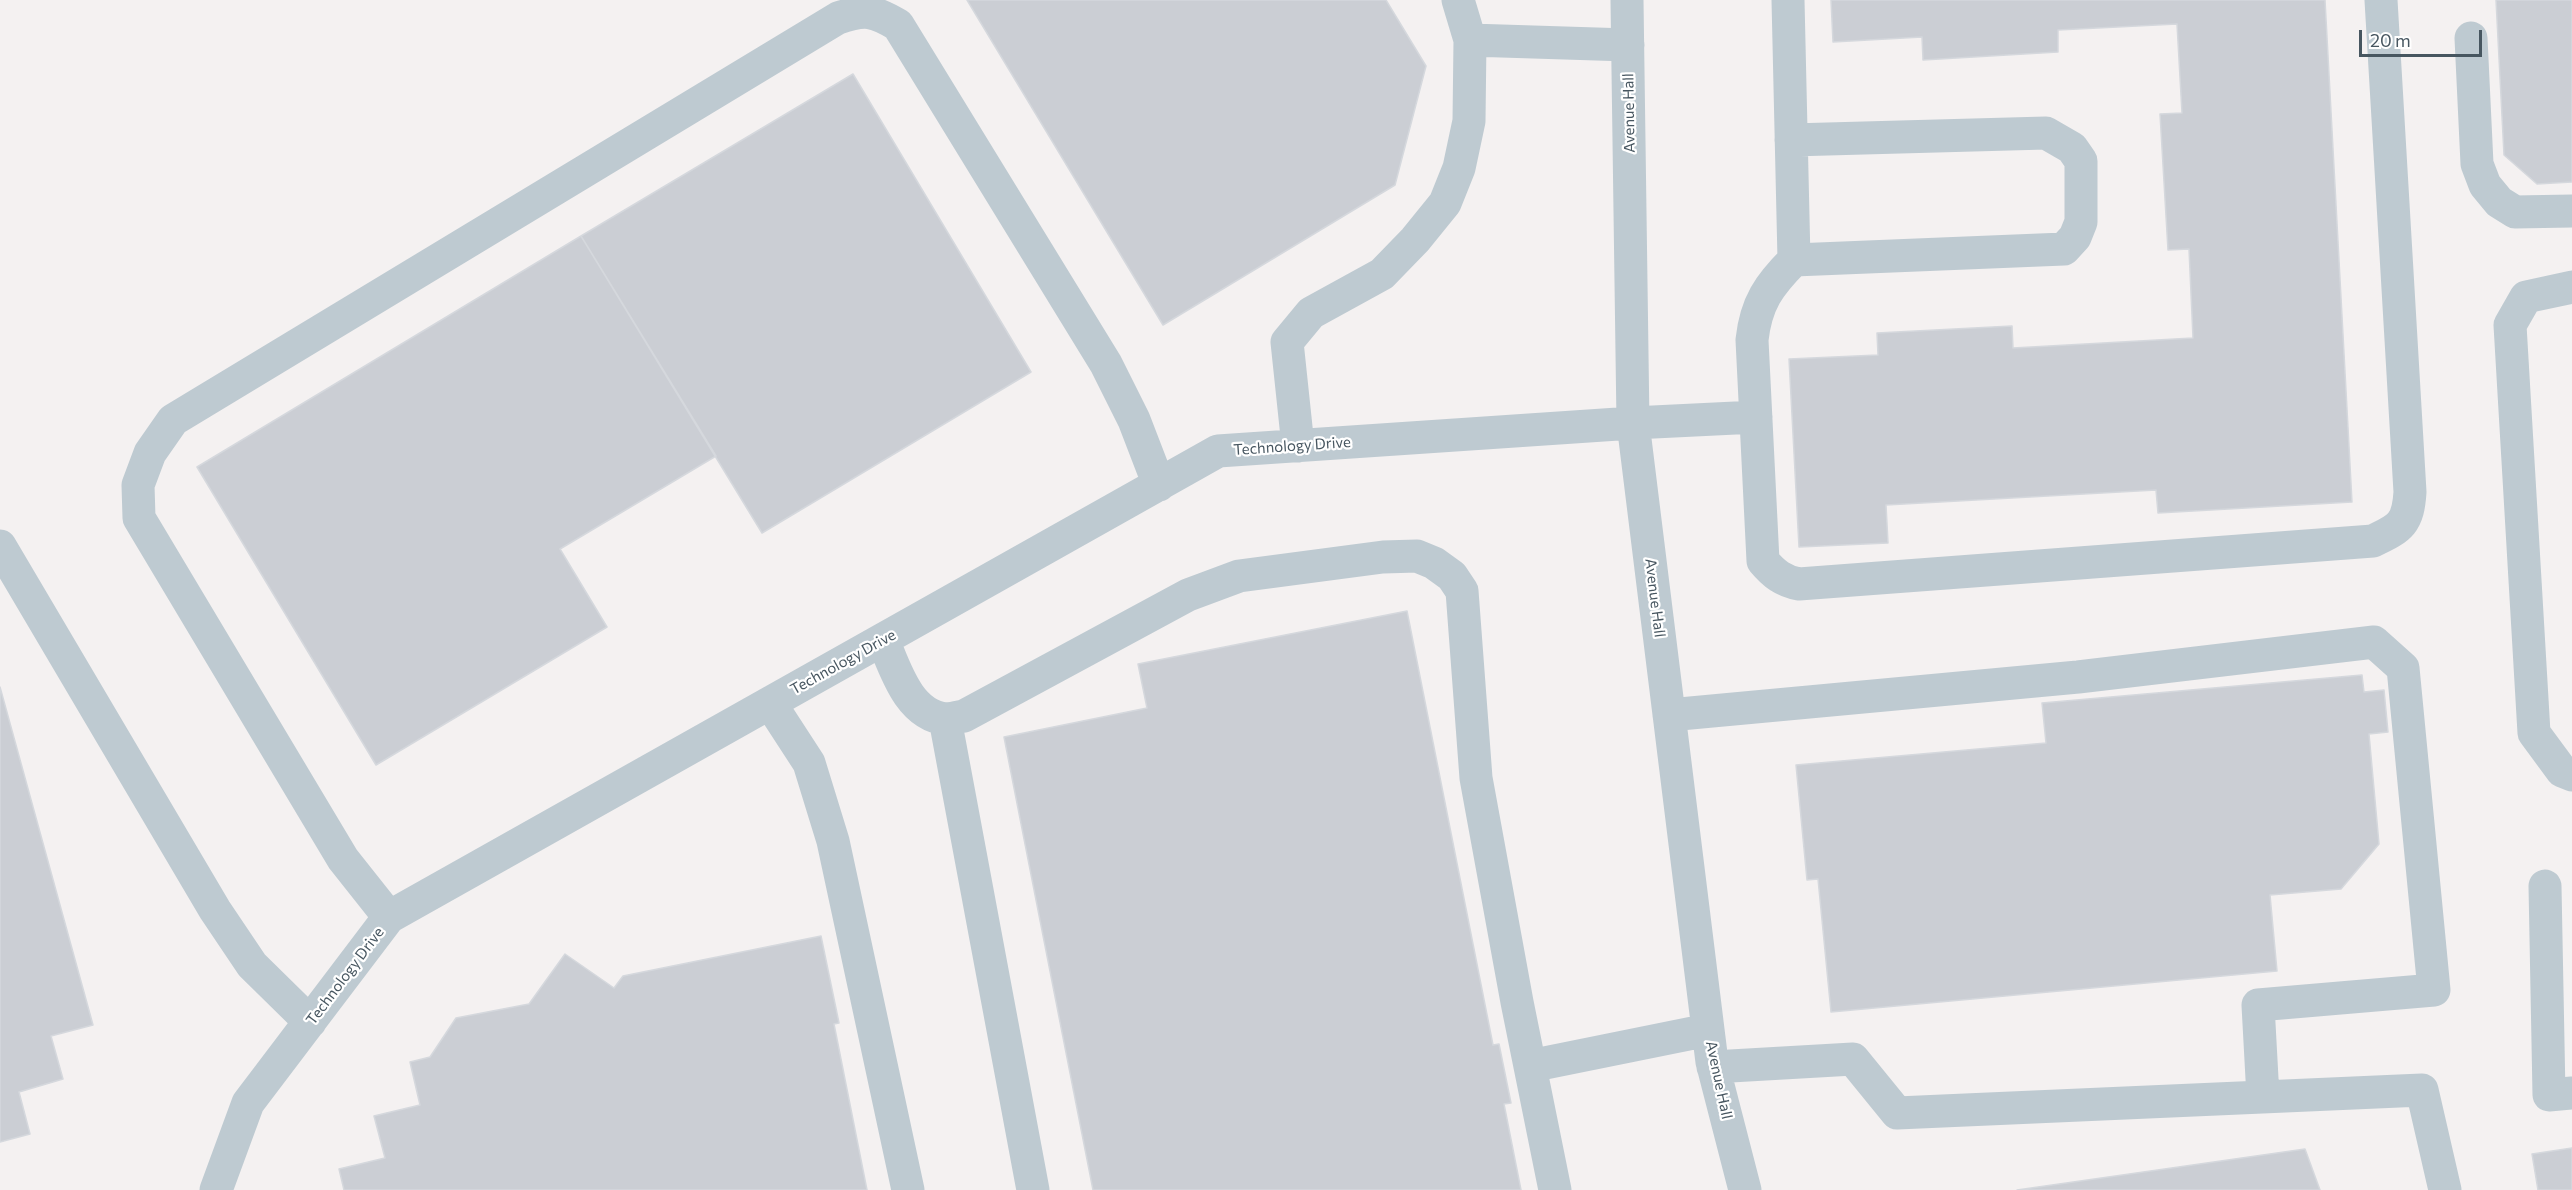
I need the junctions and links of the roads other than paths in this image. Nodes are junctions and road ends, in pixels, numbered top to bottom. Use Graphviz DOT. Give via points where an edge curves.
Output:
graph roads {
  1 [pos="1458,0"];
  2 [pos="1627,0"];
  3 [pos="1788,0"];
  4 [pos="2381,0"];
  5 [pos="2471,38"];
  6 [pos="1470,40"];
  7 [pos="1628,45"];
  8 [pos="1791,140"];
  9 [pos="2572,211"];
  10 [pos="1794,260"];
  11 [pos="2572,287"];
  12 [pos="1756,417"];
  13 [pos="1633,423"];
  14 [pos="1298,446"];
  15 [pos="1158,485"];
  16 [pos="0,546"];
  17 [pos="883,640"];
  18 [pos="770,703"];
  19 [pos="1670,715"];
  20 [pos="945,719"];
  21 [pos="2572,775"];
  22 [pos="2545,886"];
  23 [pos="389,917"];
  24 [pos="310,1022"];
  25 [pos="1708,1030"];
  26 [pos="1530,1066"];
  27 [pos="1713,1068"];
  28 [pos="2572,1093"];
  29 [pos="2263,1097"];
  30 [pos="216,1190"];
  31 [pos="908,1190"];
  32 [pos="1033,1190"];
  33 [pos="1555,1190"];
  34 [pos="1745,1190"];
  35 [pos="2445,1190"];
  1 -- 6 [label="street"];
  2 -- 7 [label="street, Avenue Hall"];
  3 -- 8 [label="street"];
  4 -- 12 [label="street" via="2410,492 2409,513 2394,531 2373,541 1799,584 1785,581 1763,561"];
  5 -- 9 [label="street" via="2477,164 2485,185 2499,202 2515,212"];
  6 -- 7 [label="street"];
  6 -- 14 [label="street" via="1469,121 1459,168 1445,203 1382,274 1311,313 1287,342"];
  7 -- 13 [label="street, Avenue Hall"];
  8 -- 10 [label="street"];
  8 -- 10 [label="street" via="2046,133 2072,148 2081,161 2081,222 2064,249"];
  10 -- 12 [label="street" via="1761,300 1754,320"];
  11 -- 21 [label="street" via="2526,297 2510,325 2534,733 2562,771"];
  12 -- 13 [label="street, Technology Drive"];
  13 -- 14 [label="street, Technology Drive"];
  13 -- 19 [label="street, Avenue Hall"];
  14 -- 15 [label="street, Technology Drive" via="1218,451"];
  15 -- 17 [label="street, Technology Drive"];
  15 -- 23 [label="street" via="1134,420 1106,364 898,25 879,13 860,11 838,18 173,420 150,453 138,485 139,518 343,859"];
  16 -- 24 [label="street" via="215,910 252,965"];
  17 -- 18 [label="street, Technology Drive"];
  17 -- 20 [label="street" via="906,691 929,713"];
  18 -- 23 [label="street, Technology Drive"];
  18 -- 31 [label="street" via="809,763 833,841"];
  19 -- 25 [label="street, Avenue Hall"];
  19 -- 29 [label="street" via="2078,677 2374,642 2403,668 2434,990 2258,1005"];
  20 -- 26 [label="street" via="964,716 1188,596 1239,576 1383,557 1417,556 1434,563 1452,576 1462,591 1476,778"];
  20 -- 32 [label="street"];
  22 -- 28 [label="street" via="2549,1095"];
  23 -- 24 [label="street, Technology Drive"];
  24 -- 30 [label="street, Technology Drive" via="248,1103"];
  25 -- 26 [label="street"];
  25 -- 27 [label="street, Avenue Hall"];
  26 -- 33 [label="street"];
  27 -- 29 [label="street" via="1853,1059 1897,1113"];
  27 -- 34 [label="street, Avenue Hall"];
  29 -- 35 [label="street" via="2422,1090"];
}
